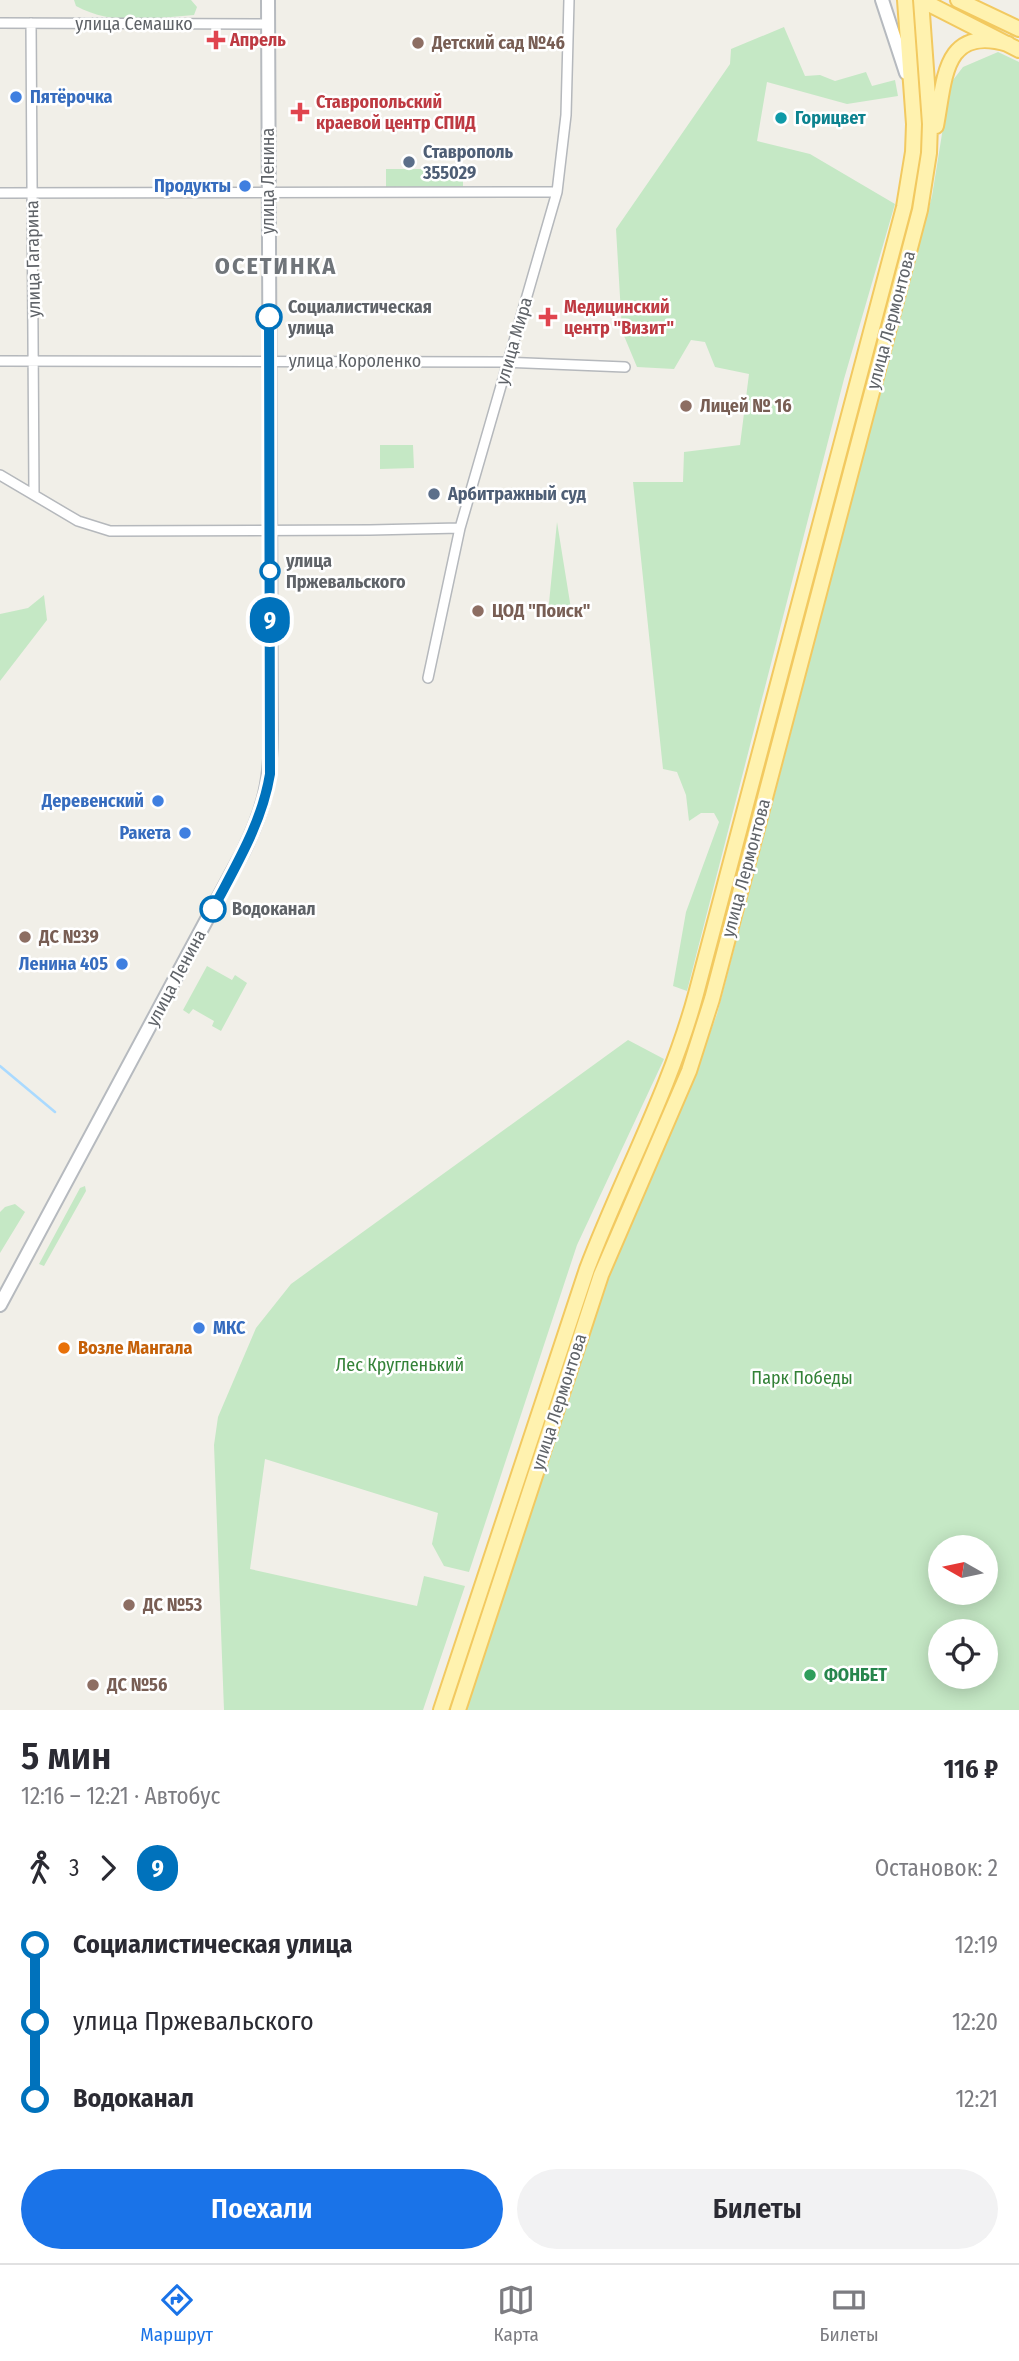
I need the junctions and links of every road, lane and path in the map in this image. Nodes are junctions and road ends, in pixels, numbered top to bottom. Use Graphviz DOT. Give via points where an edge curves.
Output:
graph roads {
  1 [pos="268,0"];
  2 [pos="569,0"];
  3 [pos="882,0"];
  4 [pos="905,0"];
  5 [pos="921,0"];
  6 [pos="958,0"];
  7 [pos="0,23"];
  8 [pos="32,23"];
  9 [pos="267,24"];
  10 [pos="908,26"];
  11 [pos="1019,29"];
  12 [pos="1014,47"];
  13 [pos="913,91"];
  14 [pos="926,179"];
  15 [pos="557,192"];
  16 [pos="0,193"];
  17 [pos="33,193"];
  18 [pos="268,193"];
  19 [pos="34,360"];
  20 [pos="269,360"];
  21 [pos="0,361"];
  22 [pos="507,363"];
  23 [pos="625,367"];
  24 [pos="0,475"];
  25 [pos="34,494"];
  26 [pos="460,528"];
  27 [pos="270,529"];
  28 [pos="791,631"];
  29 [pos="808,634"];
  30 [pos="428,678"];
  31 [pos="594,1272"];
  32 [pos="0,1305"];
  33 [pos="441,1710"];
  34 [pos="458,1710"];
  1 -- 9 [label="main road, улица Ленина"];
  2 -- 15 [label="street, улица Мира" via="566,115"];
  3 -- 13 [label="main road, улица Лермонтова"];
  4 -- 10 [label="main road, улица Лермонтова"];
  5 -- 10 [label="main road" via="913,7"];
  5 -- 12 [label="main road"];
  5 -- 14 [label="main road, улица Лермонтова" via="930,124"];
  6 -- 11 [label="main road"];
  7 -- 8 [label="street, улица Семашко"];
  8 -- 9 [label="street, улица Семашко"];
  8 -- 17 [label="street, улица Гагарина"];
  9 -- 18 [label="main road, улица Ленина"];
  10 -- 13 [label="main road, улица Лермонтова"];
  12 -- 14 [label="main road" via="974,40 958,49 950,62"];
  13 -- 28 [label="main road, улица Лермонтова" via="913,152 904,207"];
  14 -- 29 [label="main road, улица Лермонтова"];
  15 -- 18 [label="street"];
  15 -- 22 [label="street, улица Мира"];
  16 -- 17 [label="street"];
  17 -- 18 [label="street"];
  17 -- 19 [label="street, улица Гагарина"];
  18 -- 20 [label="main road, улица Ленина"];
  19 -- 20 [label="street, улица Короленко"];
  19 -- 21 [label="street, улица Короленко"];
  19 -- 25 [label="street, улица Гагарина"];
  20 -- 22 [label="street, улица Короленко"];
  20 -- 27 [label="main road, улица Ленина"];
  22 -- 23 [label="street, улица Короленко"];
  22 -- 26 [label="street, улица Мира"];
  24 -- 25 [label="street"];
  25 -- 27 [label="street" via="78,521 110,531"];
  26 -- 27 [label="street"];
  26 -- 30 [label="street, улица Мира"];
  27 -- 32 [label="main road, улица Ленина" via="271,753 263,809"];
  28 -- 29 [label="main road"];
  28 -- 31 [label="main road, улица Лермонтова" via="687,1030 610,1211"];
  29 -- 31 [label="main road, улица Лермонтова" via="702,1035 673,1110"];
  31 -- 33 [label="main road, улица Лермонтова"];
  31 -- 34 [label="main road, улица Лермонтова"];
}
